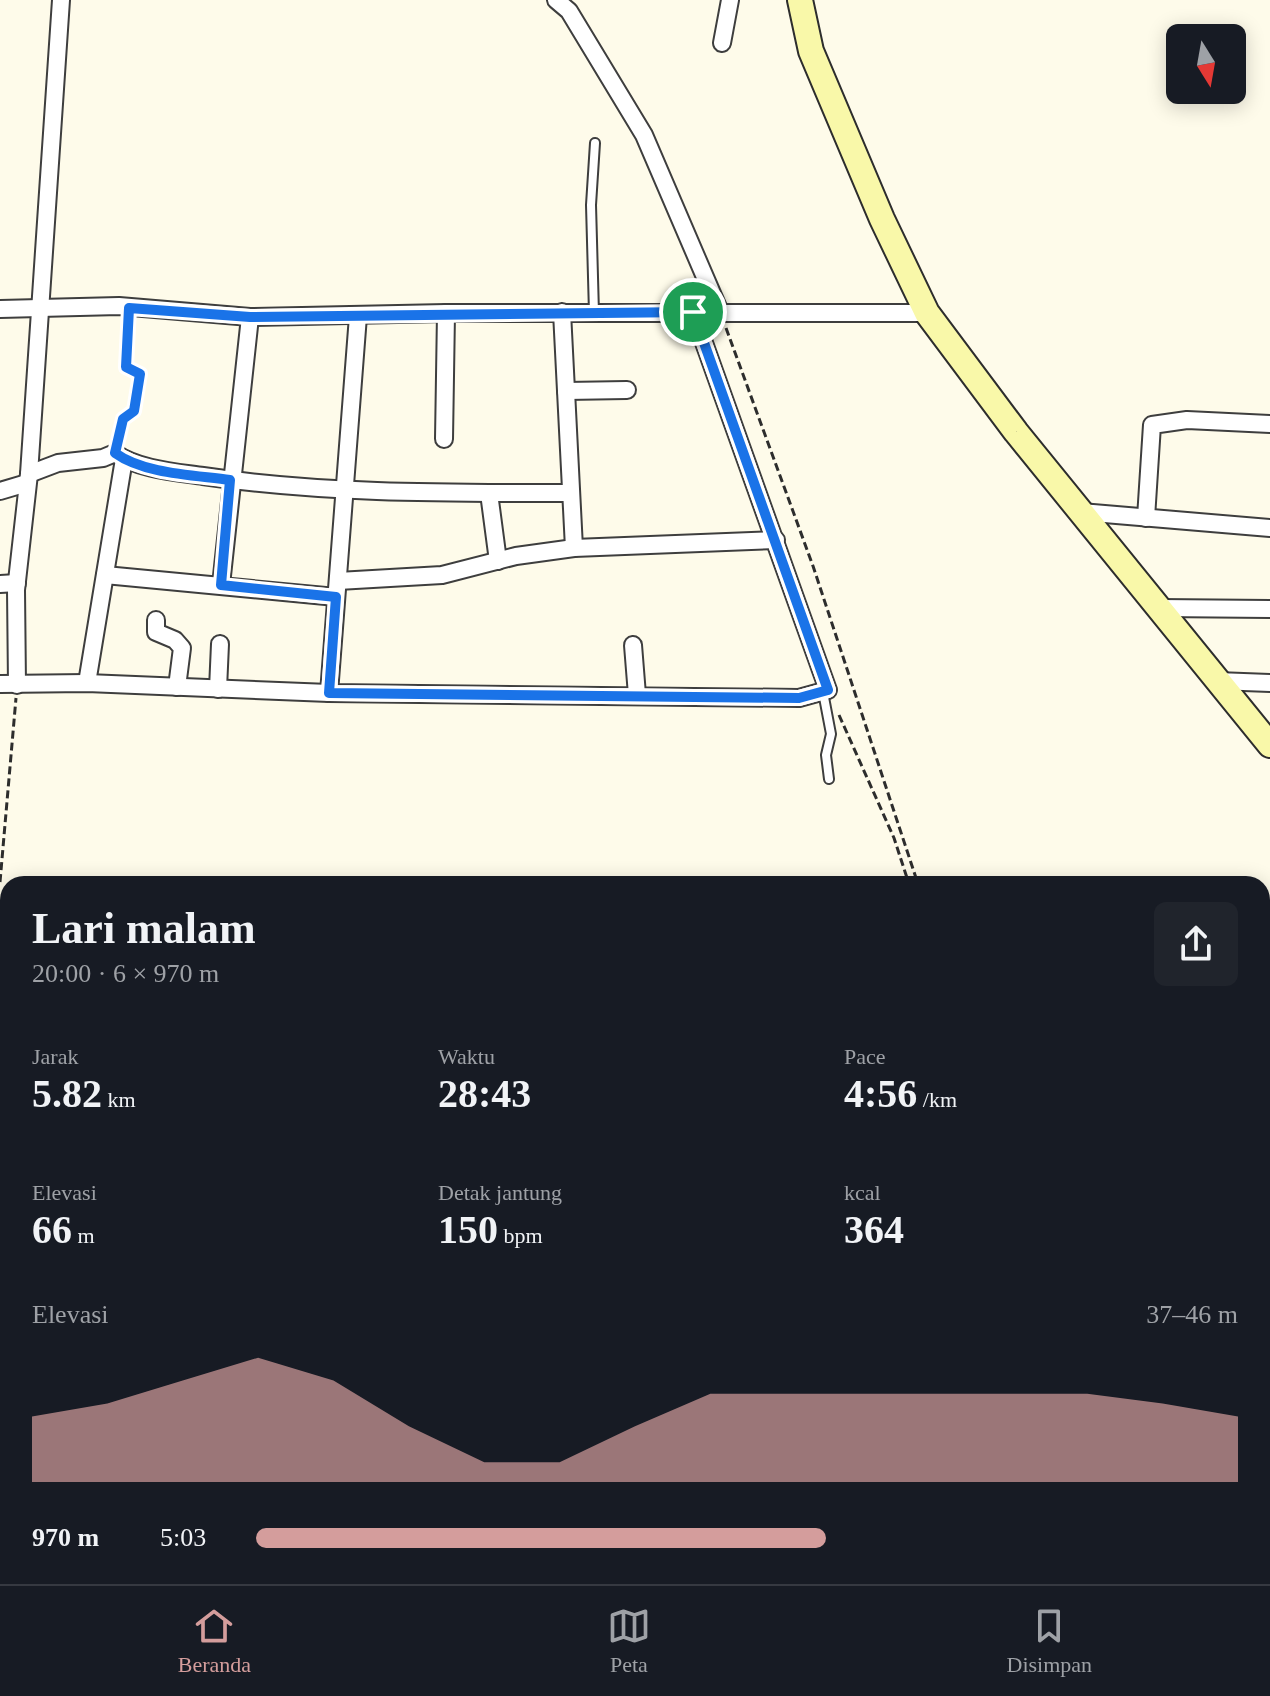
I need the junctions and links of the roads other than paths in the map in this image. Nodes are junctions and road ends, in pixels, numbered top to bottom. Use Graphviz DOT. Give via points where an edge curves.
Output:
graph roads {
  1 [pos="61,0"];
  2 [pos="556,0"];
  3 [pos="730,0"];
  4 [pos="800,0"];
  5 [pos="722,43"];
  6 [pos="595,143"];
  7 [pos="42,307"];
  8 [pos="0,309"];
  9 [pos="562,312"];
  10 [pos="707,312"];
  11 [pos="446,313"];
  12 [pos="594,313"];
  13 [pos="927,313"];
  14 [pos="358,316"];
  15 [pos="250,317"];
  16 [pos="627,390"];
  17 [pos="566,391"];
  18 [pos="1270,424"];
  19 [pos="444,439"];
  20 [pos="119,456"];
  21 [pos="28,479"];
  22 [pos="230,480"];
  23 [pos="346,490"];
  24 [pos="0,491"];
  25 [pos="489,493"];
  26 [pos="571,493"];
  27 [pos="1081,512"];
  28 [pos="1146,518"];
  29 [pos="1270,528"];
  30 [pos="776,540"];
  31 [pos="574,548"];
  32 [pos="498,561"];
  33 [pos="105,575"];
  34 [pos="8,584"];
  35 [pos="221,585"];
  36 [pos="337,589"];
  37 [pos="1159,608"];
  38 [pos="1270,609"];
  39 [pos="156,620"];
  40 [pos="220,644"];
  41 [pos="633,645"];
  42 [pos="1217,681"];
  43 [pos="87,683"];
  44 [pos="1270,683"];
  45 [pos="9,685"];
  46 [pos="177,687"];
  47 [pos="218,689"];
  48 [pos="826,691"];
  49 [pos="329,693"];
  50 [pos="637,695"];
  51 [pos="1270,745"];
  52 [pos="829,779"];
  1 -- 7 [label="street"];
  2 -- 10 [label="street" via="569,11 644,135"];
  3 -- 5 [label="street"];
  4 -- 13 [label="street" via="811,51"];
  6 -- 12 [label="lane"];
  7 -- 8 [label="street"];
  7 -- 15 [label="street"];
  7 -- 21 [label="street"];
  9 -- 11 [label="street"];
  9 -- 12 [label="street"];
  9 -- 17 [label="street"];
  10 -- 12 [label="street"];
  10 -- 13 [label="street"];
  10 -- 30 [label="street"];
  11 -- 14 [label="street"];
  11 -- 19 [label="street"];
  13 -- 27 [label="street"];
  14 -- 15 [label="street"];
  14 -- 23 [label="street"];
  15 -- 22 [label="street"];
  16 -- 17 [label="street"];
  17 -- 26 [label="street"];
  18 -- 28 [label="street" via="1187,420 1152,425"];
  20 -- 21 [label="street" via="58,463"];
  20 -- 22 [label="street"];
  20 -- 33 [label="street"];
  21 -- 24 [label="street"];
  21 -- 34 [label="street"];
  22 -- 23 [label="street"];
  22 -- 35 [label="street"];
  23 -- 25 [label="street"];
  23 -- 36 [label="street"];
  25 -- 26 [label="street"];
  25 -- 32 [label="street"];
  26 -- 31 [label="street"];
  27 -- 28 [label="street"];
  27 -- 37 [label="street"];
  28 -- 29 [label="street"];
  30 -- 31 [label="street"];
  30 -- 48 [label="street"];
  31 -- 32 [label="street"];
  32 -- 36 [label="street" via="442,575"];
  33 -- 35 [label="street"];
  33 -- 43 [label="street"];
  34 -- 45 [label="street"];
  35 -- 36 [label="street"];
  36 -- 49 [label="street"];
  37 -- 38 [label="street"];
  37 -- 42 [label="street"];
  39 -- 46 [label="street" via="156,632 182,648"];
  40 -- 47 [label="street"];
  41 -- 50 [label="street"];
  42 -- 44 [label="street"];
  42 -- 51 [label="street"];
  43 -- 45 [label="street"];
  43 -- 46 [label="street"];
  46 -- 47 [label="street"];
  47 -- 49 [label="street"];
  48 -- 50 [label="street" via="799,698"];
  48 -- 52 [label="lane"];
  49 -- 50 [label="street"];
}
